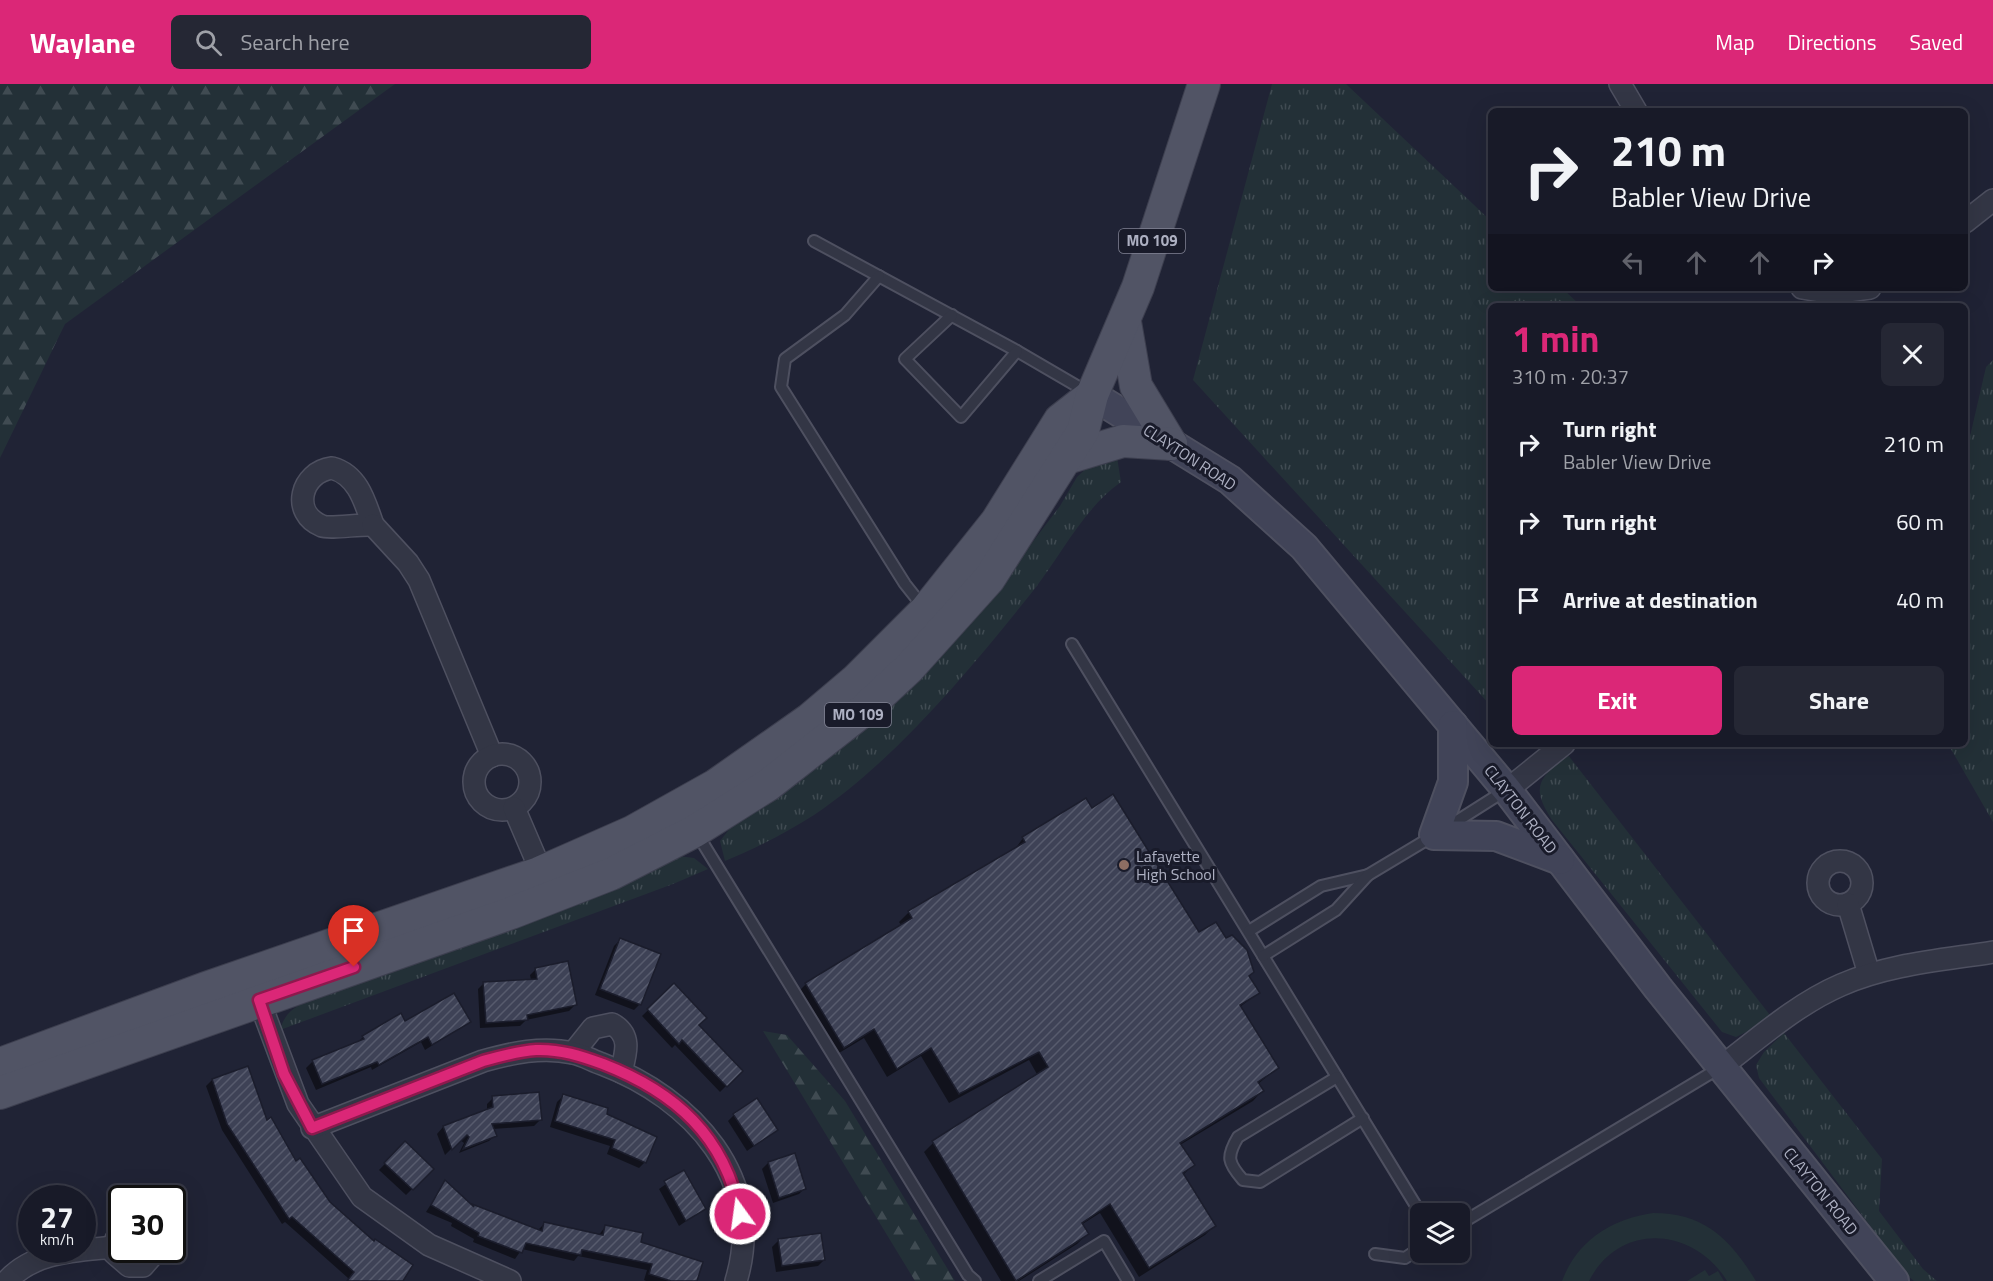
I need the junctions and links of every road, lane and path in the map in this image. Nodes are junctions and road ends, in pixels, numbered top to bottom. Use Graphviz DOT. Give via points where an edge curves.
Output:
graph roads {
  1 [pos="1204,84"];
  2 [pos="1620,84"];
  3 [pos="1634,108"];
  4 [pos="1993,200"];
  5 [pos="1968,220"];
  6 [pos="814,241"];
  7 [pos="879,276"];
  8 [pos="1810,291"];
  9 [pos="1860,291"];
  10 [pos="1832,300"];
  11 [pos="952,315"];
  12 [pos="1125,322"];
  13 [pos="1017,351"];
  14 [pos="1092,395"];
  15 [pos="1171,444"];
  16 [pos="1067,458"];
  17 [pos="373,525"];
  18 [pos="926,610"];
  19 [pos="1072,644"];
  20 [pos="1453,725"];
  21 [pos="1560,747"];
  22 [pos="492,756"];
  23 [pos="1507,790"];
  24 [pos="514,808"];
  25 [pos="688,819"];
  26 [pos="1434,835"];
  27 [pos="1562,861"];
  28 [pos="539,873"];
  29 [pos="1368,875"];
  30 [pos="1848,904"];
  31 [pos="511,913"];
  32 [pos="1249,932"];
  33 [pos="1993,952"];
  34 [pos="1263,956"];
  35 [pos="1869,974"];
  36 [pos="259,1000"];
  37 [pos="573,1053"];
  38 [pos="0,1064"];
  39 [pos="1721,1067"];
  40 [pos="621,1071"];
  41 [pos="1337,1077"];
  42 [pos="0,1093"];
  43 [pos="1363,1118"];
  44 [pos="312,1128"];
  45 [pos="1414,1203"];
  46 [pos="1470,1218"];
  47 [pos="108,1242"];
  48 [pos="1375,1254"];
  49 [pos="1410,1255"];
  50 [pos="127,1263"];
  51 [pos="146,1263"];
  52 [pos="6,1281"];
  53 [pos="510,1281"];
  54 [pos="736,1281"];
  55 [pos="975,1281"];
  56 [pos="1038,1281"];
  57 [pos="1128,1281"];
  58 [pos="1894,1281"];
  1 -- 12 [label="main road, MO 109"];
  2 -- 3 [label="street"];
  4 -- 5 [label="street"];
  6 -- 7 [label="lane"];
  7 -- 11 [label="lane"];
  7 -- 18 [label="lane" via="845,315 784,359 781,387 905,584"];
  8 -- 10 [label="street"];
  9 -- 10 [label="street"];
  11 -- 13 [label="lane"];
  11 -- 13 [label="lane" via="905,359 961,417"];
  12 -- 14 [label="main road, MO 109"];
  12 -- 15 [label="main road" via="1136,386"];
  13 -- 14 [label="lane"];
  14 -- 15 [label="main road, CLAYTON ROAD"];
  14 -- 16 [label="main road, MO 109" via="1083,430"];
  14 -- 18 [label="main road, MO 109" via="1060,420 997,521"];
  15 -- 16 [label="main road" via="1124,441"];
  15 -- 20 [label="main road, CLAYTON ROAD" via="1230,480 1288,532"];
  16 -- 25 [label="main road, MO 109" via="989,579 909,668 818,748 768,785"];
  17 -- 22 [label="street" via="408,563 418,580"];
  18 -- 25 [label="main road, MO 109" via="856,680"];
  19 -- 32 [label="lane"];
  20 -- 23 [label="main road, CLAYTON ROAD"];
  20 -- 26 [label="main road" via="1453,782"];
  21 -- 23 [label="street"];
  22 -- 24 [label="street" via="512,756 523,763 530,775 528,795"];
  22 -- 24 [label="street" via="476,774 476,793 495,809"];
  23 -- 26 [label="lane"];
  23 -- 27 [label="main road, CLAYTON ROAD"];
  24 -- 28 [label="street"];
  25 -- 28 [label="main road, MO 109" via="622,836"];
  25 -- 31 [label="main road, MO 109" via="611,874"];
  25 -- 55 [label="lane"];
  26 -- 27 [label="main road" via="1496,836"];
  26 -- 29 [label="lane"];
  27 -- 39 [label="main road, CLAYTON ROAD"];
  28 -- 31 [label="main road"];
  28 -- 38 [label="main road, MO 109"];
  29 -- 32 [label="lane" via="1321,886"];
  29 -- 34 [label="lane" via="1336,910"];
  30 -- 35 [label="street"];
  31 -- 36 [label="main road, MO 109"];
  32 -- 34 [label="lane"];
  33 -- 35 [label="street"];
  34 -- 41 [label="lane"];
  35 -- 39 [label="street" via="1804,1005"];
  36 -- 42 [label="main road, MO 109"];
  36 -- 44 [label="street" via="284,1074"];
  37 -- 40 [label="street"];
  37 -- 40 [label="street" via="593,1028 612,1024 627,1045"];
  37 -- 44 [label="street" via="538,1050 483,1061"];
  39 -- 46 [label="lane"];
  39 -- 58 [label="main road, CLAYTON ROAD"];
  40 -- 54 [label="street" via="684,1110 726,1164 743,1232"];
  41 -- 43 [label="lane"];
  41 -- 43 [label="lane" via="1238,1137 1230,1150 1231,1166 1243,1180 1260,1182"];
  43 -- 45 [label="lane"];
  44 -- 53 [label="street" via="362,1197 429,1245"];
  47 -- 52 [label="street" via="38,1259"];
  48 -- 49 [label="lane" via="1405,1258"];
  50 -- 51 [label="street" via="135,1267"];
  56 -- 57 [label="lane" via="1104,1241"];
}
